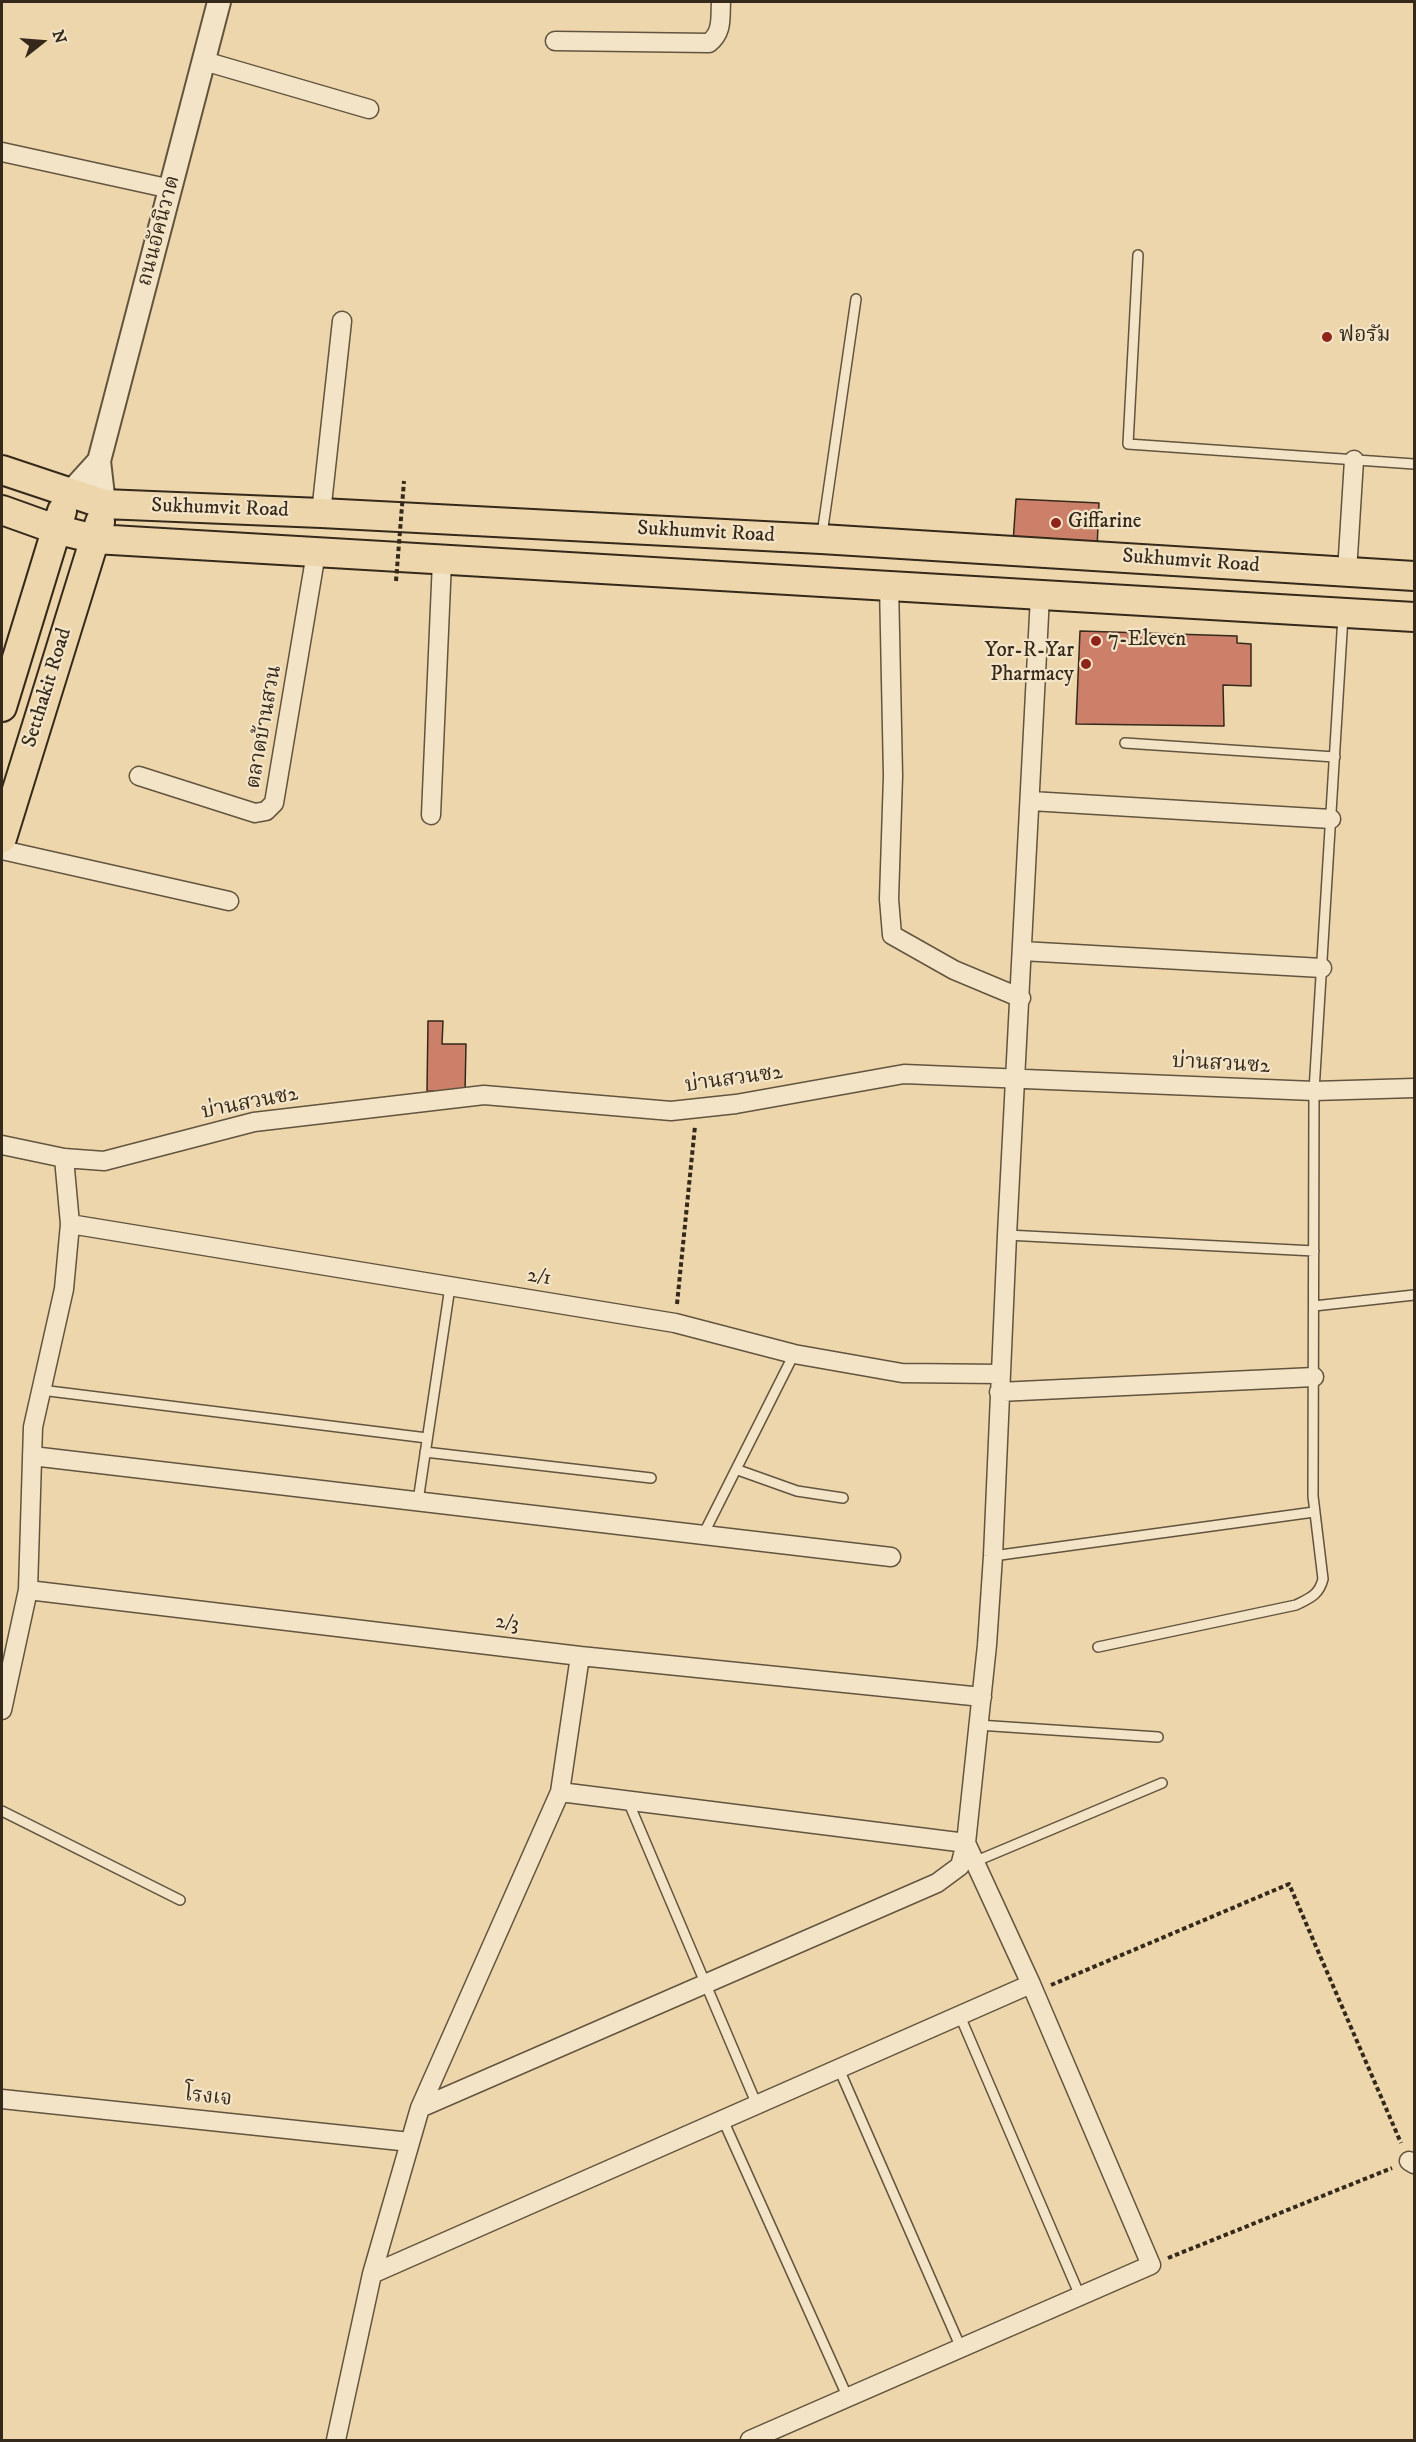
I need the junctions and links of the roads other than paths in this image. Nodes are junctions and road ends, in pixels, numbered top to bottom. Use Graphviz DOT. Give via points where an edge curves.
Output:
graph roads {
  1 [pos="219,2"];
  2 [pos="720,2"];
  3 [pos="555,41"];
  4 [pos="204,61"];
  5 [pos="369,110"];
  6 [pos="2,152"];
  7 [pos="171,189"];
  8 [pos="1138,255"];
  9 [pos="856,299"];
  10 [pos="342,321"];
  11 [pos="1354,460"];
  12 [pos="99,461"];
  13 [pos="1414,464"];
  14 [pos="2,470"];
  15 [pos="69,494"];
  16 [pos="104,504"];
  17 [pos="2,510"];
  18 [pos="321,513"];
  19 [pos="55,529"];
  20 [pos="95,539"];
  21 [pos="821,539"];
  22 [pos="316,553"];
  23 [pos="442,561"];
  24 [pos="1347,572"];
  25 [pos="1414,576"];
  26 [pos="889,584"];
  27 [pos="1040,596"];
  28 [pos="1343,614"];
  29 [pos="1414,617"];
  30 [pos="2,706"];
  31 [pos="1125,743"];
  32 [pos="1335,758"];
  33 [pos="140,776"];
  34 [pos="1031,801"];
  35 [pos="431,815"];
  36 [pos="1331,819"];
  37 [pos="2,838"];
  38 [pos="2,850"];
  39 [pos="228,901"];
  40 [pos="1022,951"];
  41 [pos="1322,968"];
  42 [pos="1021,998"];
  43 [pos="1014,1078"];
  44 [pos="1414,1088"];
  45 [pos="1314,1091"];
  46 [pos="2,1145"];
  47 [pos="64,1158"];
  48 [pos="70,1224"];
  49 [pos="1006,1235"];
  50 [pos="1314,1251"];
  51 [pos="450,1287"];
  52 [pos="1414,1294"];
  53 [pos="1314,1306"];
  54 [pos="794,1354"];
  55 [pos="1314,1377"];
  56 [pos="1000,1383"];
  57 [pos="41,1390"];
  58 [pos="427,1438"];
  59 [pos="425,1452"];
  60 [pos="32,1456"];
  61 [pos="738,1470"];
  62 [pos="651,1478"];
  63 [pos="843,1498"];
  64 [pos="418,1501"];
  65 [pos="1314,1512"];
  66 [pos="703,1535"];
  67 [pos="993,1556"];
  68 [pos="891,1557"];
  69 [pos="28,1590"];
  70 [pos="1098,1647"];
  71 [pos="580,1656"];
  72 [pos="982,1697"];
  73 [pos="2,1710"];
  74 [pos="978,1725"];
  75 [pos="1158,1737"];
  76 [pos="1162,1783"];
  77 [pos="560,1792"];
  78 [pos="627,1800"];
  79 [pos="2,1811"];
  80 [pos="966,1843"];
  81 [pos="974,1862"];
  82 [pos="180,1900"];
  83 [pos="704,1985"];
  84 [pos="1033,1988"];
  85 [pos="960,2016"];
  86 [pos="839,2069"];
  87 [pos="2,2099"];
  88 [pos="758,2105"];
  89 [pos="420,2108"];
  90 [pos="723,2120"];
  91 [pos="410,2142"];
  92 [pos="372,2274"];
  93 [pos="1080,2296"];
  94 [pos="962,2348"];
  95 [pos="848,2398"];
  96 [pos="336,2440"];
  97 [pos="750,2440"];
  1 -- 4 [label="street, ถนนอัคนิวาต"];
  2 -- 3 [label="street" via="718,36 710,43"];
  4 -- 5 [label="street"];
  4 -- 7 [label="street, ถนนอัคนิวาต"];
  6 -- 7 [label="street"];
  7 -- 12 [label="street, ถนนอัคนิวาต"];
  8 -- 11 [label="lane" via="1128,444"];
  9 -- 21 [label="lane"];
  10 -- 18 [label="street"];
  11 -- 13 [label="lane"];
  11 -- 24 [label="street"];
  12 -- 15 [label="street, ถนนอัคนิวาต"];
  12 -- 16 [label="street, ถนนอัคนิวาต"];
  14 -- 15 [label="main road, Sukhumvit Road"];
  15 -- 16 [label="main road, Sukhumvit Road"];
  15 -- 19 [label="main road, Setthakit Road"];
  16 -- 18 [label="main road, Sukhumvit Road"];
  16 -- 20 [label="main road, Setthakit Road"];
  17 -- 19 [label="main road, Sukhumvit Road"];
  18 -- 21 [label="main road, Sukhumvit Road"];
  19 -- 20 [label="main road, Sukhumvit Road"];
  19 -- 30 [label="main road, Setthakit Road"];
  20 -- 22 [label="main road, Sukhumvit Road"];
  20 -- 37 [label="main road, Setthakit Road"];
  21 -- 24 [label="main road, Sukhumvit Road"];
  22 -- 23 [label="main road, Sukhumvit Road"];
  22 -- 33 [label="street, ตลาดบ้านสวน" via="274,803 266,811 255,813"];
  23 -- 26 [label="main road, Sukhumvit Road"];
  23 -- 35 [label="street"];
  24 -- 25 [label="main road, Sukhumvit Road"];
  26 -- 27 [label="main road, Sukhumvit Road"];
  26 -- 42 [label="street" via="892,935 954,970"];
  27 -- 28 [label="main road, Sukhumvit Road"];
  27 -- 34 [label="street"];
  28 -- 29 [label="main road, Sukhumvit Road"];
  28 -- 32 [label="lane"];
  31 -- 32 [label="lane"];
  32 -- 36 [label="lane"];
  34 -- 36 [label="street"];
  34 -- 40 [label="street"];
  36 -- 41 [label="lane"];
  38 -- 39 [label="street"];
  40 -- 41 [label="street"];
  40 -- 42 [label="street"];
  41 -- 45 [label="lane"];
  42 -- 43 [label="street"];
  43 -- 45 [label="street, บ่านสวนซ2"];
  43 -- 47 [label="street, บ่านสวนซ2" via="904,1074 736,1104 671,1111 484,1095 254,1122 104,1161"];
  43 -- 49 [label="street"];
  44 -- 45 [label="street, บ่านสวนซ2"];
  45 -- 50 [label="lane"];
  46 -- 47 [label="street, บ่านสวนซ2"];
  47 -- 48 [label="street"];
  48 -- 51 [label="street, 2/1"];
  48 -- 57 [label="street" via="64,1289"];
  49 -- 50 [label="lane"];
  49 -- 56 [label="street"];
  50 -- 53 [label="lane"];
  51 -- 54 [label="street, 2/1" via="675,1323"];
  51 -- 58 [label="lane"];
  52 -- 53 [label="lane"];
  53 -- 55 [label="lane"];
  54 -- 56 [label="street, 2/1" via="902,1373"];
  54 -- 61 [label="lane"];
  55 -- 56 [label="street, 2/1"];
  55 -- 65 [label="lane"];
  56 -- 67 [label="street"];
  57 -- 58 [label="lane"];
  57 -- 60 [label="street"];
  58 -- 59 [label="lane"];
  59 -- 62 [label="lane"];
  59 -- 64 [label="lane"];
  60 -- 64 [label="street"];
  60 -- 69 [label="street"];
  61 -- 63 [label="lane" via="797,1491"];
  61 -- 66 [label="lane"];
  64 -- 66 [label="street"];
  65 -- 67 [label="lane"];
  65 -- 70 [label="lane" via="1323,1579 1316,1595 1296,1605"];
  66 -- 68 [label="street"];
  67 -- 72 [label="street"];
  69 -- 71 [label="street, 2/3"];
  69 -- 73 [label="street"];
  71 -- 72 [label="street, 2/3"];
  71 -- 77 [label="street"];
  72 -- 74 [label="street"];
  74 -- 75 [label="lane"];
  74 -- 80 [label="street"];
  76 -- 81 [label="lane"];
  77 -- 78 [label="street"];
  77 -- 89 [label="street"];
  78 -- 80 [label="street"];
  78 -- 83 [label="lane"];
  79 -- 82 [label="lane"];
  80 -- 81 [label="street"];
  80 -- 83 [label="street" via="960,1866 937,1883"];
  81 -- 84 [label="street"];
  83 -- 88 [label="lane"];
  83 -- 89 [label="street"];
  84 -- 85 [label="street"];
  84 -- 93 [label="street" via="1151,2265"];
  85 -- 86 [label="street"];
  85 -- 93 [label="lane"];
  86 -- 88 [label="street"];
  86 -- 94 [label="lane"];
  87 -- 91 [label="street, โรงเจ"];
  88 -- 90 [label="street"];
  89 -- 91 [label="street"];
  90 -- 92 [label="street"];
  90 -- 95 [label="lane"];
  91 -- 92 [label="street"];
  92 -- 96 [label="street"];
  93 -- 94 [label="street"];
  94 -- 95 [label="street"];
  95 -- 97 [label="street"];
}
